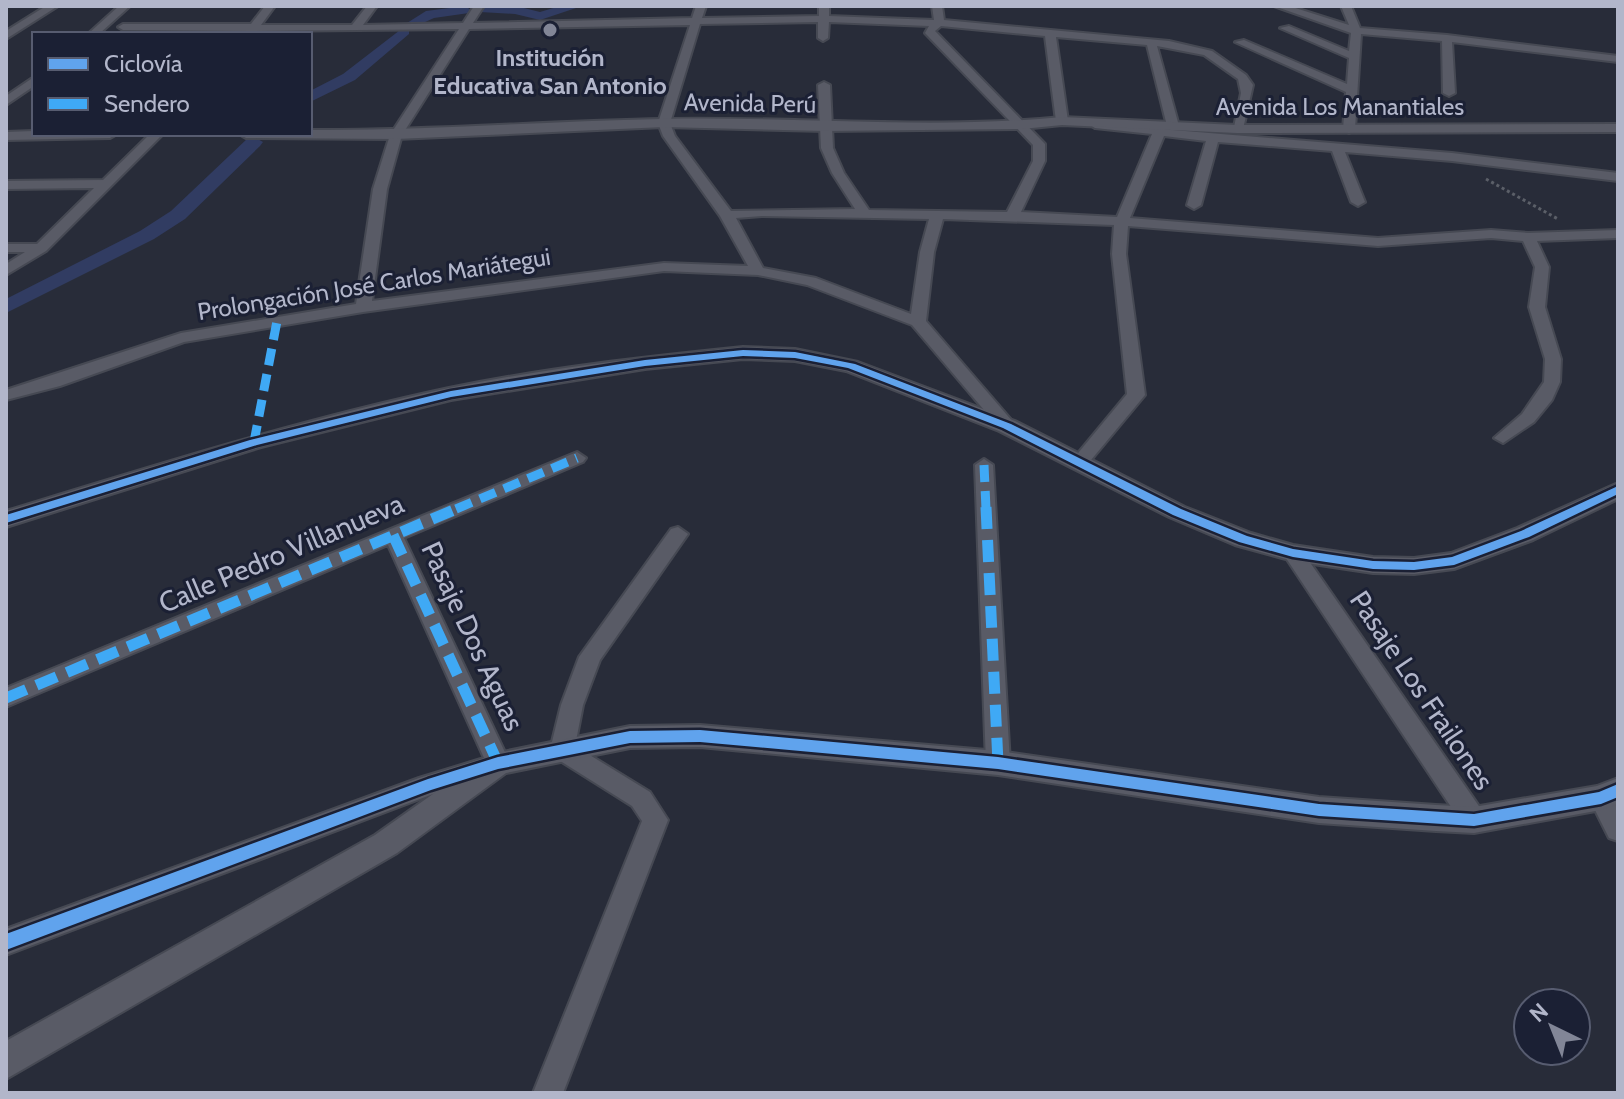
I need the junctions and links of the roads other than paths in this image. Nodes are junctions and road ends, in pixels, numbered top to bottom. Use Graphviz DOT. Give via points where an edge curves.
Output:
graph roads {
  1 [pos="53,6"];
  2 [pos="125,6"];
  3 [pos="270,6"];
  4 [pos="372,6"];
  5 [pos="479,6"];
  6 [pos="701,6"];
  7 [pos="824,6"];
  8 [pos="937,6"];
  9 [pos="1279,6"];
  10 [pos="1346,6"];
  11 [pos="823,19"];
  12 [pos="695,22"];
  13 [pos="939,23"];
  14 [pos="467,26"];
  15 [pos="123,27"];
  16 [pos="355,28"];
  17 [pos="1285,28"];
  18 [pos="252,31"];
  19 [pos="1356,31"];
  20 [pos="95,32"];
  21 [pos="1050,33"];
  22 [pos="6,36"];
  23 [pos="823,38"];
  24 [pos="1447,38"];
  25 [pos="1151,42"];
  26 [pos="1240,42"];
  27 [pos="1355,57"];
  28 [pos="1618,59"];
  29 [pos="32,81"];
  30 [pos="824,85"];
  31 [pos="23,87"];
  32 [pos="6,88"];
  33 [pos="1350,90"];
  34 [pos="1449,93"];
  35 [pos="6,102"];
  36 [pos="1062,121"];
  37 [pos="664,123"];
  38 [pos="1022,125"];
  39 [pos="825,127"];
  40 [pos="1618,128"];
  41 [pos="1166,129"];
  42 [pos="1237,129"];
  43 [pos="1349,129"];
  44 [pos="312,134"];
  45 [pos="396,135"];
  46 [pos="6,136"];
  47 [pos="32,136"];
  48 [pos="155,136"];
  49 [pos="1213,138"];
  50 [pos="1337,149"];
  51 [pos="1618,177"];
  52 [pos="107,184"];
  53 [pos="6,185"];
  54 [pos="1358,202"];
  55 [pos="1194,205"];
  56 [pos="865,214"];
  57 [pos="727,215"];
  58 [pos="937,216"];
  59 [pos="1012,216"];
  60 [pos="1121,224"];
  61 [pos="1618,234"];
  62 [pos="1528,237"];
  63 [pos="6,248"];
  64 [pos="41,248"];
  65 [pos="6,271"];
  66 [pos="758,271"];
  67 [pos="363,307"];
  68 [pos="918,322"];
  69 [pos="6,395"];
  70 [pos="1007,426"];
  71 [pos="1503,438"];
  72 [pos="577,458"];
  73 [pos="1080,462"];
  74 [pos="984,465"];
  75 [pos="1618,490"];
  76 [pos="6,519"];
  77 [pos="678,534"];
  78 [pos="393,535"];
  79 [pos="1293,553"];
  80 [pos="6,698"];
  81 [pos="562,750"];
  82 [pos="498,763"];
  83 [pos="998,763"];
  84 [pos="1609,794"];
  85 [pos="1474,820"];
  86 [pos="1618,830"];
  87 [pos="6,942"];
  88 [pos="6,1061"];
  89 [pos="548,1093"];
  1 -- 22 [label="street"];
  2 -- 20 [label="street"];
  3 -- 18 [label="street"];
  4 -- 16 [label="street"];
  5 -- 14 [label="street"];
  6 -- 12 [label="street"];
  7 -- 11 [label="street"];
  8 -- 13 [label="street"];
  9 -- 19 [label="street"];
  10 -- 19 [label="street"];
  11 -- 12 [label="street"];
  11 -- 13 [label="street"];
  11 -- 23 [label="street"];
  12 -- 14 [label="street"];
  12 -- 37 [label="street"];
  13 -- 21 [label="street"];
  13 -- 38 [label="street" via="929,31"];
  14 -- 16 [label="street"];
  14 -- 45 [label="street"];
  15 -- 18 [label="street"];
  16 -- 18 [label="street"];
  17 -- 27 [label="street"];
  19 -- 24 [label="street"];
  19 -- 27 [label="street"];
  21 -- 25 [label="street"];
  21 -- 36 [label="street"];
  24 -- 28 [label="street"];
  24 -- 34 [label="street"];
  25 -- 41 [label="street"];
  25 -- 42 [label="street" via="1198,49 1236,70 1247,85"];
  26 -- 33 [label="street"];
  27 -- 33 [label="street"];
  29 -- 31 [label="street"];
  30 -- 39 [label="street"];
  31 -- 32 [label="street"];
  31 -- 35 [label="street"];
  33 -- 43 [label="street"];
  36 -- 38 [label="street, Avenida Perú"];
  36 -- 41 [label="street, Avenida Los Manantiales"];
  37 -- 39 [label="street, Avenida Perú"];
  37 -- 45 [label="street, Avenida Perú"];
  37 -- 57 [label="street"];
  38 -- 39 [label="street, Avenida Perú"];
  38 -- 59 [label="street" via="1040,152"];
  39 -- 56 [label="street" via="838,173"];
  40 -- 43 [label="street, Avenida Los Manantiales"];
  41 -- 42 [label="street, Avenida Los Manantiales"];
  41 -- 49 [label="street"];
  41 -- 60 [label="street"];
  42 -- 43 [label="street, Avenida Los Manantiales"];
  44 -- 45 [label="street, Avenida Perú"];
  45 -- 67 [label="street" via="380,189"];
  46 -- 47 [label="street"];
  48 -- 52 [label="street"];
  49 -- 50 [label="street"];
  49 -- 55 [label="street"];
  50 -- 51 [label="street"];
  50 -- 54 [label="street"];
  52 -- 53 [label="street"];
  52 -- 64 [label="street"];
  56 -- 57 [label="street"];
  56 -- 58 [label="street"];
  57 -- 66 [label="street"];
  58 -- 59 [label="street"];
  58 -- 68 [label="street"];
  59 -- 60 [label="street"];
  60 -- 62 [label="street" via="1378,242 1491,234"];
  60 -- 73 [label="street" via="1119,254 1136,395"];
  61 -- 62 [label="street"];
  62 -- 71 [label="street" via="1542,267 1537,307 1553,359 1552,382 1535,409"];
  63 -- 64 [label="street"];
  64 -- 65 [label="street"];
  66 -- 67 [label="street, Prolongación José Carlos Mariátegui" via="664,267"];
  66 -- 68 [label="street, Prolongación José Carlos Mariátegui" via="811,281"];
  67 -- 69 [label="street, Prolongación José Carlos Mariátegui" via="181,338"];
  68 -- 70 [label="street"];
  70 -- 73 [label="street"];
  70 -- 76 [label="street" via="827,359 743,353 451,394 254,442"];
  72 -- 78 [label="street, Calle Pedro Villanueva"];
  73 -- 79 [label="street" via="1177,512"];
  74 -- 83 [label="street"];
  75 -- 79 [label="street" via="1454,561 1373,565"];
  77 -- 81 [label="street" via="590,657"];
  78 -- 80 [label="street, Calle Pedro Villanueva"];
  78 -- 82 [label="street, Pasaje Dos Aguas"];
  79 -- 85 [label="street, Pasaje Los Frailones"];
  81 -- 82 [label="street"];
  81 -- 83 [label="street" via="630,737 700,736"];
  81 -- 89 [label="street" via="641,799 655,820"];
  82 -- 87 [label="street"];
  82 -- 88 [label="street" via="386,844"];
  83 -- 85 [label="street" via="1319,810"];
  84 -- 85 [label="street"];
  84 -- 86 [label="street"];
}
